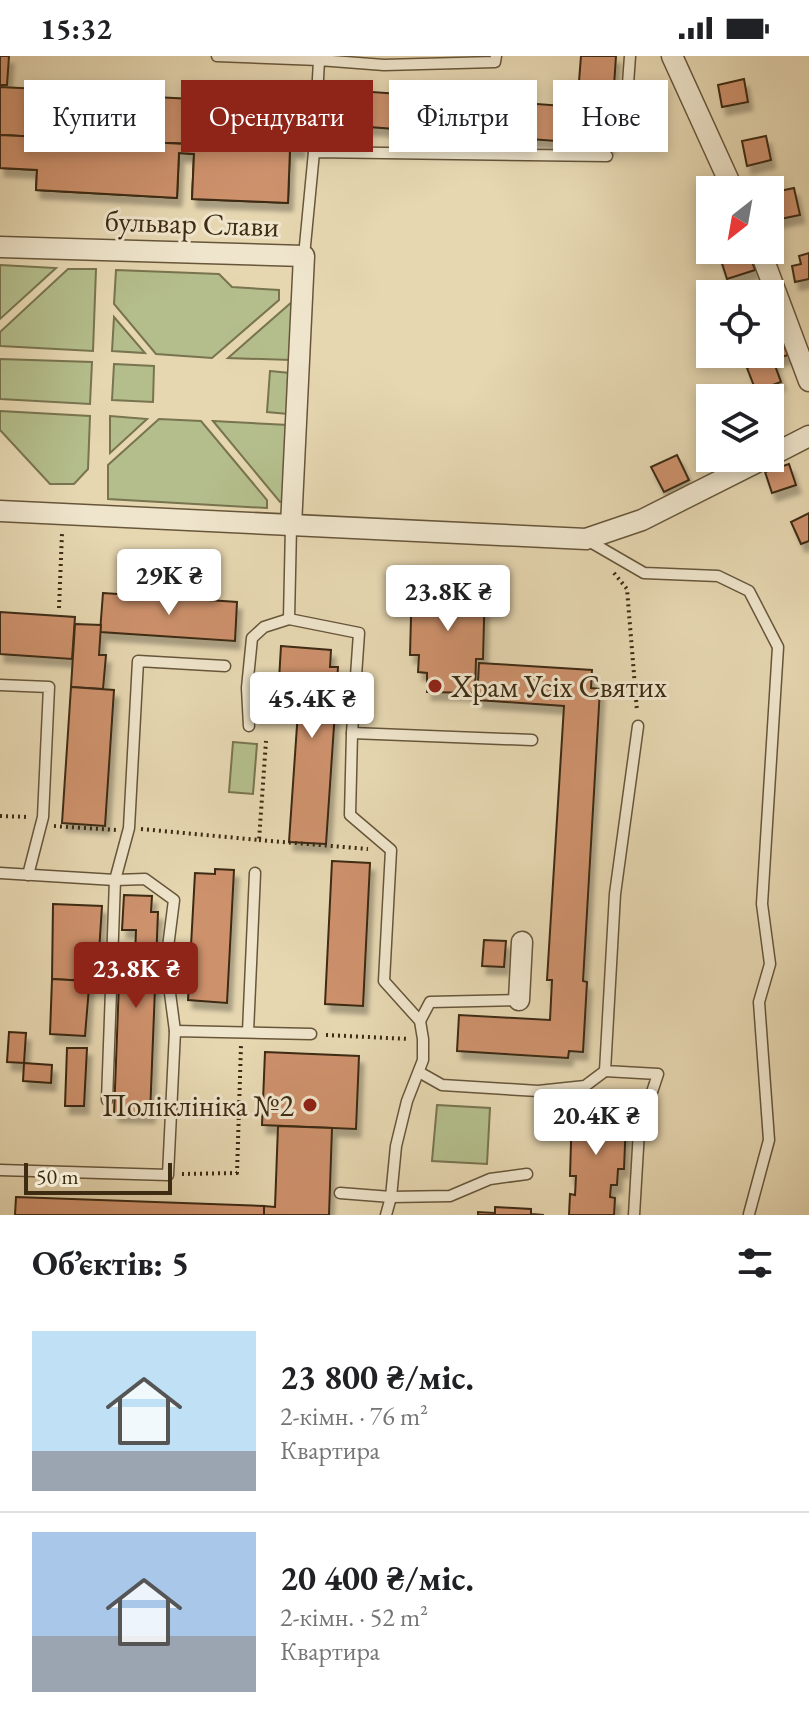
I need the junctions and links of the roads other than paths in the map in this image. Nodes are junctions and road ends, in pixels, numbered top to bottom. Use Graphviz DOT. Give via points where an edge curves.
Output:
graph roads {
  1 [pos="217,56"];
  2 [pos="496,56"];
  3 [pos="630,56"];
  4 [pos="672,56"];
  5 [pos="291,57"];
  6 [pos="319,60"];
  7 [pos="384,60"];
  8 [pos="318,80"];
  9 [pos="628,80"];
  10 [pos="314,152"];
  11 [pos="607,156"];
  12 [pos="727,176"];
  13 [pos="0,247"];
  14 [pos="304,256"];
  15 [pos="765,264"];
  16 [pos="809,381"];
  17 [pos="809,436"];
  18 [pos="784,449"];
  19 [pos="738,472"];
  20 [pos="0,511"];
  21 [pos="291,526"];
  22 [pos="586,539"];
  23 [pos="289,619"];
  24 [pos="225,666"];
  25 [pos="0,685"];
  26 [pos="249,726"];
  27 [pos="638,726"];
  28 [pos="352,733"];
  29 [pos="532,740"];
  30 [pos="0,873"];
  31 [pos="255,873"];
  32 [pos="28,875"];
  33 [pos="115,880"];
  34 [pos="522,942"];
  35 [pos="519,1000"];
  36 [pos="420,1021"];
  37 [pos="175,1031"];
  38 [pos="245,1032"];
  39 [pos="311,1034"];
  40 [pos="605,1071"];
  41 [pos="419,1072"];
  42 [pos="107,1100"];
  43 [pos="0,1170"];
  44 [pos="527,1174"];
  45 [pos="340,1193"];
  46 [pos="391,1197"];
  47 [pos="749,1214"];
  48 [pos="386,1215"];
  49 [pos="634,1215"];
  1 -- 5 [label="lane"];
  2 -- 7 [label="lane" via="495,62"];
  3 -- 9 [label="lane"];
  4 -- 12 [label="street"];
  5 -- 6 [label="lane"];
  6 -- 7 [label="lane"];
  6 -- 8 [label="lane"];
  10 -- 11 [label="lane"];
  10 -- 14 [label="lane"];
  13 -- 14 [label="street, бульвар Слави"];
  14 -- 21 [label="street, бульвар Слави"];
  15 -- 16 [label="street"];
  17 -- 18 [label="street"];
  19 -- 22 [label="street" via="642,520"];
  20 -- 21 [label="street"];
  21 -- 22 [label="street"];
  21 -- 23 [label="lane"];
  22 -- 47 [label="lane" via="644,573 718,576 749,591 778,647 762,904 770,964 759,1002 769,1140"];
  23 -- 26 [label="lane" via="264,627 252,638"];
  23 -- 28 [label="lane" via="359,633"];
  24 -- 33 [label="lane" via="138,661 129,828"];
  25 -- 32 [label="lane" via="49,687 43,817"];
  27 -- 40 [label="lane" via="615,894"];
  28 -- 29 [label="lane"];
  28 -- 36 [label="lane" via="350,815 391,850 384,981"];
  30 -- 32 [label="lane"];
  31 -- 38 [label="lane"];
  32 -- 33 [label="lane"];
  33 -- 37 [label="lane" via="145,879 174,900 166,963"];
  33 -- 42 [label="lane"];
  34 -- 35 [label="street"];
  35 -- 36 [label="lane" via="430,1002"];
  36 -- 41 [label="lane"];
  37 -- 38 [label="lane"];
  37 -- 43 [label="lane" via="168,1175"];
  38 -- 39 [label="lane"];
  40 -- 41 [label="lane" via="585,1086 538,1091 442,1085"];
  40 -- 49 [label="lane" via="658,1074 639,1131"];
  41 -- 46 [label="lane" via="396,1146"];
  44 -- 46 [label="lane" via="490,1179 450,1196"];
  45 -- 46 [label="lane"];
  46 -- 48 [label="lane"];
}
